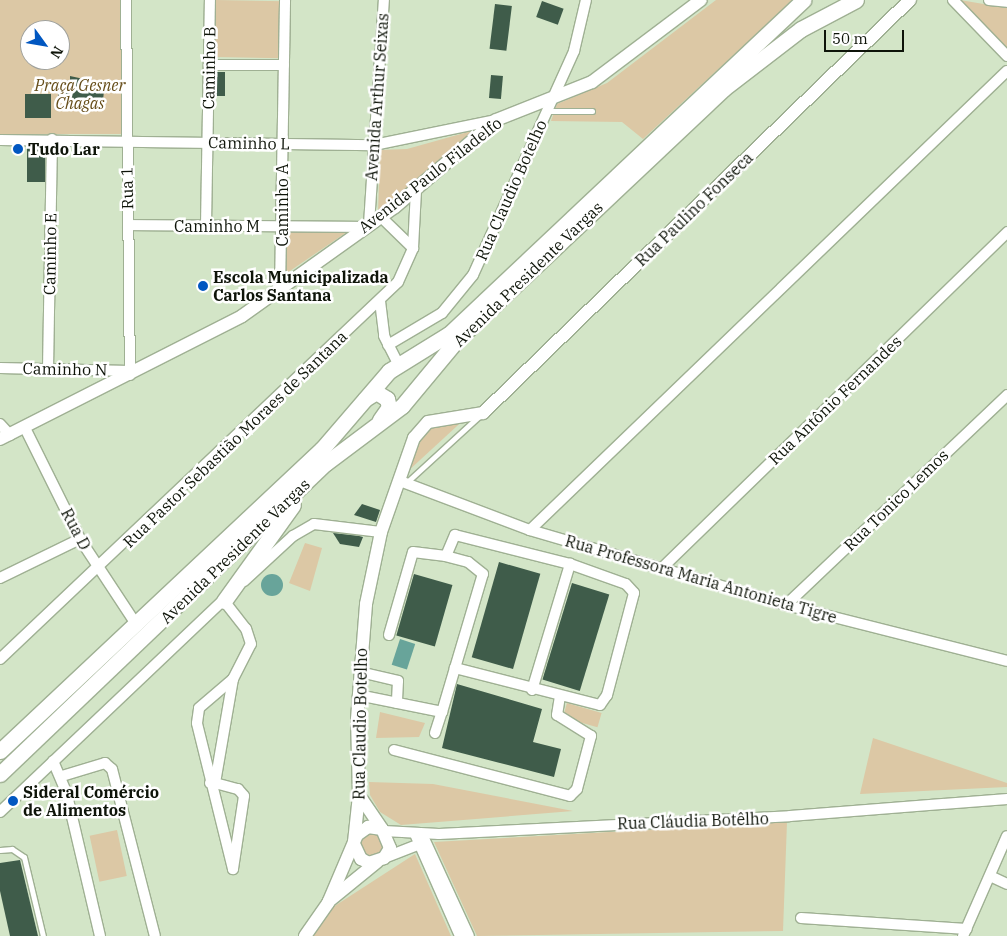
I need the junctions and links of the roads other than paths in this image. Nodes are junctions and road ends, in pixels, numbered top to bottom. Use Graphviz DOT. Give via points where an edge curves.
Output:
graph roads {
  1 [pos="126,0"];
  2 [pos="210,0"];
  3 [pos="285,0"];
  4 [pos="384,0"];
  5 [pos="586,0"];
  6 [pos="804,0"];
  7 [pos="856,0"];
  8 [pos="953,0"];
  9 [pos="989,0"];
  10 [pos="700,1"];
  11 [pos="908,2"];
  12 [pos="1007,2"];
  13 [pos="1007,56"];
  14 [pos="209,65"];
  15 [pos="284,65"];
  16 [pos="1007,71"];
  17 [pos="549,106"];
  18 [pos="592,111"];
  19 [pos="496,120"];
  20 [pos="52,139"];
  21 [pos="0,140"];
  22 [pos="126,140"];
  23 [pos="207,142"];
  24 [pos="282,144"];
  25 [pos="374,144"];
  26 [pos="416,190"];
  27 [pos="381,217"];
  28 [pos="206,225"];
  29 [pos="367,225"];
  30 [pos="128,226"];
  31 [pos="284,226"];
  32 [pos="1007,232"];
  33 [pos="413,248"];
  34 [pos="280,289"];
  35 [pos="380,301"];
  36 [pos="388,345"];
  37 [pos="398,363"];
  38 [pos="0,368"];
  39 [pos="48,369"];
  40 [pos="130,373"];
  41 [pos="1007,395"];
  42 [pos="354,409"];
  43 [pos="483,413"];
  44 [pos="0,424"];
  45 [pos="25,428"];
  46 [pos="370,430"];
  47 [pos="5,437"];
  48 [pos="314,475"];
  49 [pos="401,485"];
  50 [pos="530,530"];
  51 [pos="381,532"];
  52 [pos="80,540"];
  53 [pos="446,556"];
  54 [pos="570,564"];
  55 [pos="662,568"];
  56 [pos="100,569"];
  57 [pos="0,578"];
  58 [pos="224,601"];
  59 [pos="786,605"];
  60 [pos="136,624"];
  61 [pos="388,635"];
  62 [pos="0,659"];
  63 [pos="1007,662"];
  64 [pos="455,668"];
  65 [pos="360,672"];
  66 [pos="233,679"];
  67 [pos="532,690"];
  68 [pos="358,695"];
  69 [pos="560,697"];
  70 [pos="397,703"];
  71 [pos="442,712"];
  72 [pos="435,734"];
  73 [pos="394,750"];
  74 [pos="0,751"];
  75 [pos="53,761"];
  76 [pos="0,774"];
  77 [pos="62,776"];
  78 [pos="212,783"];
  79 [pos="359,795"];
  80 [pos="1007,800"];
  81 [pos="0,812"];
  82 [pos="383,830"];
  83 [pos="1007,836"];
  84 [pos="421,839"];
  85 [pos="354,843"];
  86 [pos="0,850"];
  87 [pos="380,860"];
  88 [pos="990,876"];
  89 [pos="1007,884"];
  90 [pos="328,903"];
  91 [pos="801,918"];
  92 [pos="965,932"];
  93 [pos="43,936"];
  94 [pos="100,936"];
  95 [pos="155,936"];
  96 [pos="306,936"];
  97 [pos="460,936"];
  98 [pos="469,936"];
  1 -- 22 [label="street, Rua 1"];
  2 -- 14 [label="street, Caminho B"];
  3 -- 15 [label="street, Caminho A"];
  4 -- 25 [label="street, Avenida Arthur Seixas"];
  5 -- 17 [label="street, Rua Claudio Botelho" via="574,51"];
  6 -- 37 [label="main road, Avenida Presidente Vargas" via="449,334"];
  7 -- 46 [label="main road, Avenida Presidente Vargas" via="801,29 723,89 456,342 402,406"];
  8 -- 13 [label="street"];
  9 -- 12 [label="street"];
  10 -- 17 [label="street, Avenida Paulo Filadelfo" via="624,61"];
  11 -- 43 [label="street, Rua Paulino Fonseca"];
  14 -- 15 [label="street"];
  14 -- 23 [label="street, Caminho B"];
  15 -- 24 [label="street, Caminho A"];
  16 -- 50 [label="street"];
  17 -- 18 [label="lane, Avenida Paulo Filadelfo"];
  17 -- 19 [label="street, Avenida Paulo Filadelfo"];
  17 -- 36 [label="street, Rua Claudio Botelho" via="492,236 461,292 442,313"];
  19 -- 25 [label="street, Caminho L"];
  19 -- 26 [label="street, Avenida Paulo Filadelfo"];
  20 -- 21 [label="street, Caminho L"];
  20 -- 22 [label="street, Caminho L"];
  20 -- 39 [label="street, Caminho E"];
  22 -- 23 [label="street, Caminho L"];
  22 -- 30 [label="street, Rua 1"];
  23 -- 24 [label="street, Caminho L"];
  23 -- 28 [label="street, Caminho B"];
  24 -- 25 [label="street, Caminho L"];
  24 -- 31 [label="street, Caminho A"];
  25 -- 29 [label="street, Avenida Arthur Seixas"];
  26 -- 27 [label="street, Avenida Paulo Filadelfo"];
  26 -- 33 [label="street, Rua Pastor Sebastião Moraes de Santana"];
  27 -- 29 [label="street, Avenida Paulo Filadelfo"];
  27 -- 33 [label="street"];
  28 -- 30 [label="street, Caminho M"];
  28 -- 31 [label="street, Caminho M"];
  29 -- 31 [label="street, Caminho M"];
  29 -- 34 [label="street, Avenida Paulo Filadelfo"];
  30 -- 40 [label="street, Rua 1"];
  31 -- 34 [label="street, Caminho A"];
  32 -- 55 [label="street, Rua Antônio Fernandes"];
  33 -- 35 [label="street, Rua Pastor Sebastião Moraes de Santana" via="408,268"];
  34 -- 40 [label="street, Avenida Paulo Filadelfo" via="208,336"];
  35 -- 36 [label="street"];
  35 -- 56 [label="street, Rua Pastor Sebastião Moraes de Santana"];
  36 -- 37 [label="street"];
  37 -- 42 [label="main road, Avenida Presidente Vargas"];
  38 -- 39 [label="street, Caminho N"];
  39 -- 40 [label="street, Caminho N"];
  40 -- 45 [label="street, Avenida Paulo Filadelfo"];
  41 -- 59 [label="street, Rua Tonico Lemos"];
  42 -- 46 [label="main road" via="376,392 387,399 386,413"];
  42 -- 60 [label="main road, Avenida Presidente Vargas" via="322,449"];
  43 -- 49 [label="lane, Rua Paulino Fonseca"];
  43 -- 49 [label="street" via="428,422 414,438"];
  44 -- 47 [label="street"];
  45 -- 47 [label="street, Avenida Paulo Filadelfo"];
  45 -- 52 [label="street, Rua D"];
  46 -- 48 [label="main road, Avenida Presidente Vargas"];
  48 -- 58 [label="main road"];
  48 -- 76 [label="main road, Avenida Presidente Vargas"];
  49 -- 50 [label="street, Rua Professora Maria Antonieta Tigre"];
  49 -- 51 [label="street, Rua Claudio Botelho"];
  50 -- 55 [label="street, Rua Professora Maria Antonieta Tigre"];
  51 -- 58 [label="street" via="314,524 293,536"];
  51 -- 65 [label="street, Rua Claudio Botelho" via="366,604"];
  52 -- 56 [label="street, Rua D"];
  52 -- 57 [label="street"];
  53 -- 54 [label="street" via="450,539 460,534"];
  53 -- 61 [label="street" via="413,552"];
  53 -- 64 [label="street" via="468,562 483,574"];
  54 -- 67 [label="street"];
  54 -- 69 [label="street" via="626,584 634,593 603,700 595,706"];
  55 -- 59 [label="street, Rua Professora Maria Antonieta Tigre"];
  56 -- 60 [label="street, Rua D"];
  56 -- 62 [label="street, Rua Pastor Sebastião Moraes de Santana"];
  58 -- 66 [label="street" via="246,629 251,644"];
  58 -- 75 [label="street"];
  59 -- 63 [label="street, Rua Professora Maria Antonieta Tigre"];
  60 -- 74 [label="main road, Avenida Presidente Vargas"];
  64 -- 67 [label="street"];
  64 -- 71 [label="street"];
  65 -- 68 [label="street, Rua Claudio Botelho"];
  65 -- 70 [label="street" via="398,681"];
  66 -- 78 [label="street"];
  66 -- 78 [label="street" via="199,708 196,716"];
  67 -- 69 [label="street"];
  68 -- 70 [label="street"];
  68 -- 79 [label="street, Rua Claudio Botelho"];
  69 -- 73 [label="street" via="560,718 591,736 577,789 570,796"];
  70 -- 71 [label="street"];
  71 -- 72 [label="street"];
  75 -- 77 [label="street"];
  75 -- 81 [label="street"];
  77 -- 94 [label="street"];
  77 -- 95 [label="street" via="105,763 112,769"];
  78 -- 78 [label="street" via="238,788 244,796 233,869"];
  79 -- 82 [label="street"];
  79 -- 85 [label="street, Rua Claudio Botelho"];
  80 -- 84 [label="street, Rua Cláudia Botêlho" via="790,816 439,834"];
  82 -- 84 [label="street, Rua Cláudia Botêlho"];
  82 -- 85 [label="street" via="368,827"];
  82 -- 87 [label="street" via="390,848"];
  83 -- 88 [label="street"];
  84 -- 87 [label="street"];
  84 -- 97 [label="street"];
  84 -- 98 [label="street"];
  85 -- 87 [label="street" via="361,859"];
  85 -- 90 [label="street, Rua Claudio Botelho"];
  86 -- 93 [label="lane" via="12,849 24,857"];
  87 -- 90 [label="street"];
  88 -- 89 [label="street"];
  88 -- 92 [label="street"];
  90 -- 96 [label="street, Rua Claudio Botelho"];
  91 -- 92 [label="street"];
}
